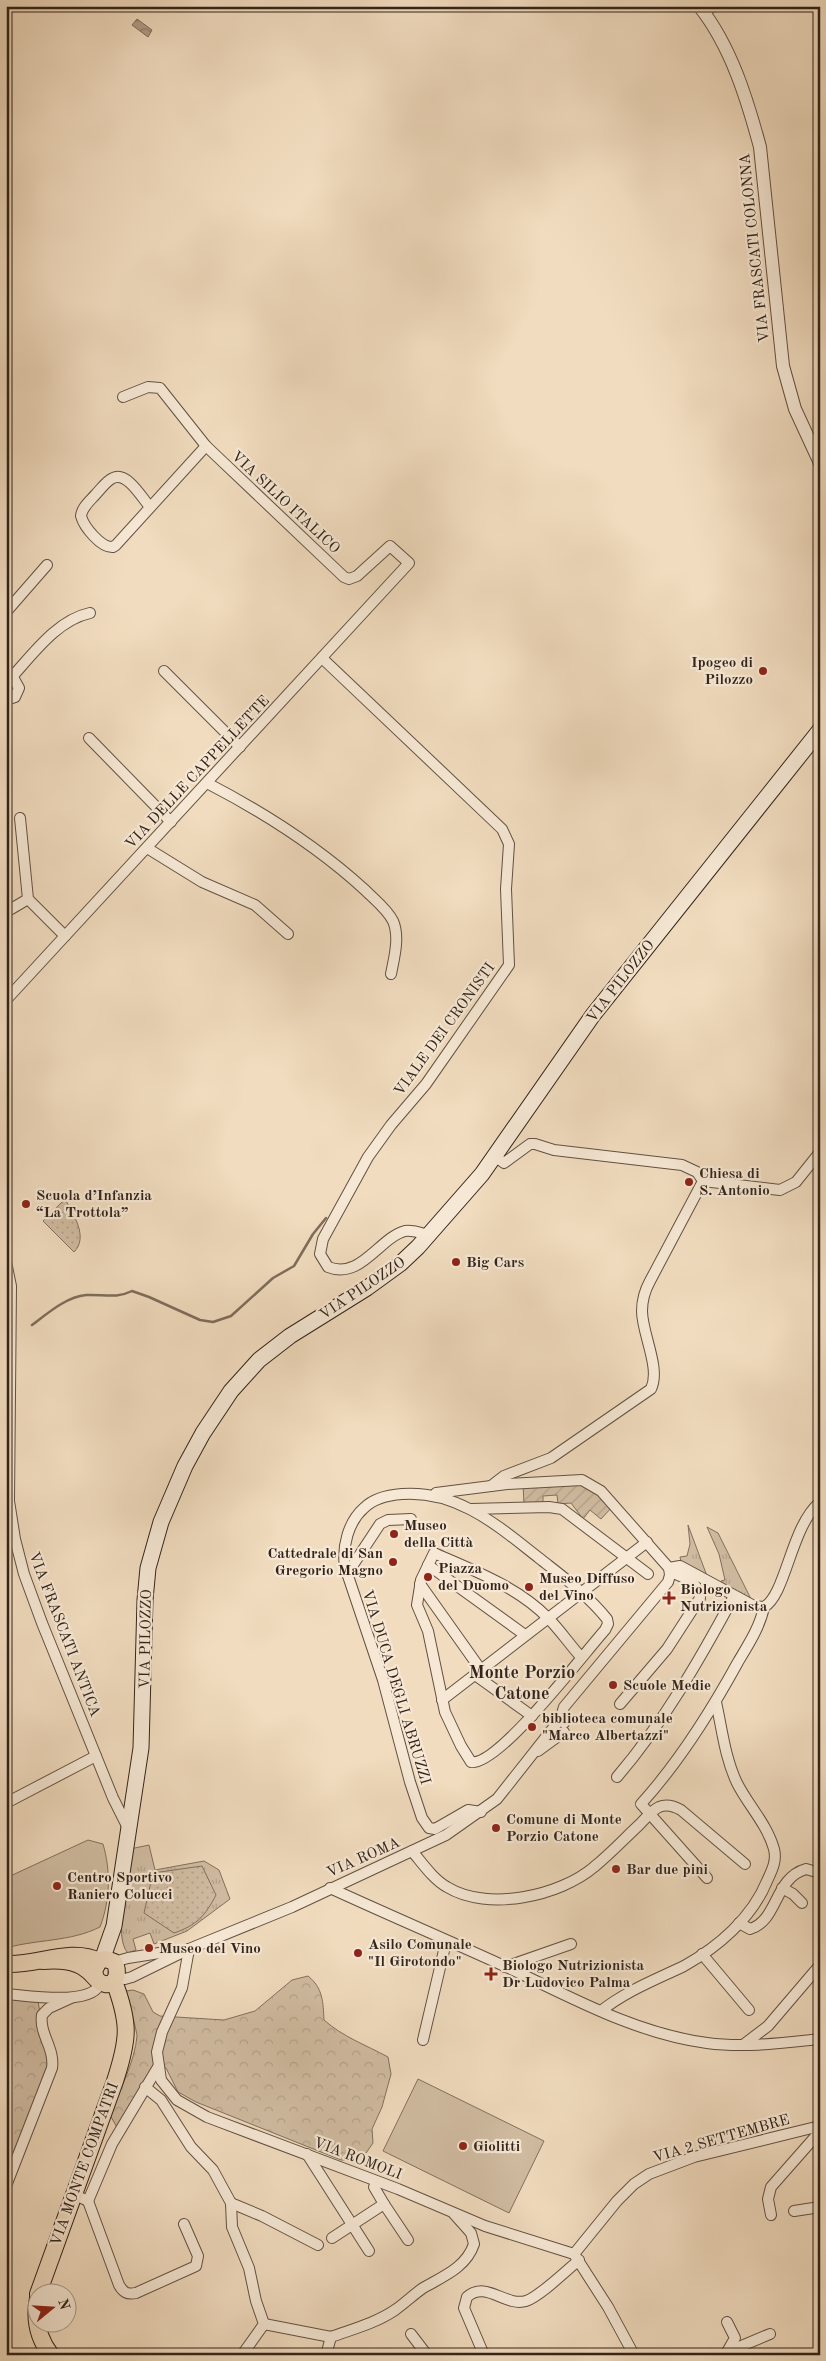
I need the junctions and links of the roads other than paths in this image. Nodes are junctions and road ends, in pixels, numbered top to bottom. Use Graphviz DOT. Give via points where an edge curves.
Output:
graph roads {
  1 [pos="706,8"];
  2 [pos="123,397"];
  3 [pos="206,446"];
  4 [pos="820,463"];
  5 [pos="150,507"];
  6 [pos="409,564"];
  7 [pos="47,566"];
  8 [pos="6,612"];
  9 [pos="90,613"];
  10 [pos="322,658"];
  11 [pos="164,671"];
  12 [pos="9,678"];
  13 [pos="7,701"];
  14 [pos="820,730"];
  15 [pos="89,738"];
  16 [pos="240,747"];
  17 [pos="207,782"];
  18 [pos="20,818"];
  19 [pos="171,822"];
  20 [pos="146,848"];
  21 [pos="28,899"];
  22 [pos="6,912"];
  23 [pos="288,934"];
  24 [pos="66,936"];
  25 [pos="391,974"];
  26 [pos="6,1000"];
  27 [pos="820,1152"];
  28 [pos="496,1157"];
  29 [pos="703,1181"];
  30 [pos="428,1235"];
  31 [pos="6,1262"];
  32 [pos="491,1486"];
  33 [pos="429,1494"];
  34 [pos="820,1502"];
  35 [pos="471,1509"];
  36 [pos="411,1519"];
  37 [pos="647,1542"];
  38 [pos="626,1557"];
  39 [pos="428,1565"];
  40 [pos="670,1570"];
  41 [pos="347,1574"];
  42 [pos="648,1574"];
  43 [pos="420,1584"];
  44 [pos="582,1592"];
  45 [pos="734,1596"];
  46 [pos="764,1607"];
  47 [pos="548,1618"];
  48 [pos="525,1636"];
  49 [pos="581,1657"];
  50 [pos="478,1672"];
  51 [pos="442,1700"];
  52 [pos="716,1702"];
  53 [pos="620,1704"];
  54 [pos="532,1716"];
  55 [pos="96,1756"];
  56 [pos="617,1777"];
  57 [pos="6,1804"];
  58 [pos="481,1812"];
  59 [pos="650,1815"];
  60 [pos="128,1828"];
  61 [pos="412,1852"];
  62 [pos="745,1864"];
  63 [pos="820,1873"];
  64 [pos="707,1878"];
  65 [pos="330,1888"];
  66 [pos="782,1888"];
  67 [pos="802,1903"];
  68 [pos="739,1923"];
  69 [pos="446,1942"];
  70 [pos="571,1944"];
  71 [pos="189,1948"];
  72 [pos="702,1954"];
  73 [pos="6,1964"];
  74 [pos="820,1965"];
  75 [pos="505,1967"];
  76 [pos="106,1972"];
  77 [pos="6,1994"];
  78 [pos="70,1998"];
  79 [pos="749,2010"];
  80 [pos="600,2011"];
  81 [pos="820,2039"];
  82 [pos="424,2040"];
  83 [pos="743,2045"];
  84 [pos="158,2067"];
  85 [pos="145,2088"];
  86 [pos="820,2126"];
  87 [pos="807,2129"];
  88 [pos="817,2139"];
  89 [pos="307,2154"];
  90 [pos="6,2186"];
  91 [pos="374,2187"];
  92 [pos="81,2198"];
  93 [pos="231,2203"];
  94 [pos="384,2204"];
  95 [pos="820,2207"];
  96 [pos="794,2211"];
  97 [pos="452,2212"];
  98 [pos="771,2215"];
  99 [pos="184,2224"];
  100 [pos="352,2224"];
  101 [pos="332,2238"];
  102 [pos="408,2240"];
  103 [pos="318,2245"];
  104 [pos="369,2251"];
  105 [pos="577,2257"];
  106 [pos="42,2284"];
  107 [pos="727,2322"];
  108 [pos="264,2324"];
  109 [pos="40,2334"];
  110 [pos="411,2334"];
  111 [pos="770,2334"];
  112 [pos="331,2337"];
  113 [pos="725,2353"];
  114 [pos="51,2355"];
  115 [pos="242,2355"];
  116 [pos="326,2355"];
  117 [pos="428,2355"];
  118 [pos="484,2355"];
  119 [pos="634,2355"];
  1 -- 4 [label="street, VIA FRASCATI COLONNA" via="742,87 760,147 783,366 795,410"];
  2 -- 3 [label="street" via="148,387 160,388"];
  3 -- 5 [label="street"];
  3 -- 6 [label="street, VIA SILIO ITALICO" via="344,577 357,576 390,546"];
  5 -- 5 [label="street" via="125,479 115,477 84,507 81,516 103,545 110,548"];
  6 -- 10 [label="street, VIA DELLE CAPPELLETTE"];
  7 -- 8 [label="street"];
  9 -- 12 [label="street" via="66,623"];
  10 -- 16 [label="street, VIA DELLE CAPPELLETTE"];
  10 -- 30 [label="street, VIALE DEI CRONISTI" via="502,829 509,844 506,890 510,957 507,968 426,1084 372,1150 333,1217 322,1242 320,1256 328,1267 343,1270 362,1262 404,1232"];
  11 -- 16 [label="street"];
  12 -- 13 [label="street" via="18,685 19,691"];
  14 -- 28 [label="main road, VIA PILOZZO" via="593,1015"];
  15 -- 19 [label="street"];
  16 -- 17 [label="street, VIA DELLE CAPPELLETTE"];
  17 -- 19 [label="street, VIA DELLE CAPPELLETTE"];
  17 -- 25 [label="street" via="244,802 318,851 383,908 392,919 395,930"];
  18 -- 21 [label="street"];
  19 -- 20 [label="street, VIA DELLE CAPPELLETTE"];
  20 -- 23 [label="street" via="202,882 255,906"];
  20 -- 24 [label="street, VIA DELLE CAPPELLETTE"];
  21 -- 22 [label="street"];
  21 -- 24 [label="street"];
  24 -- 26 [label="street, VIA DELLE CAPPELLETTE"];
  27 -- 29 [label="street" via="796,1182 780,1190"];
  28 -- 29 [label="street" via="504,1164 533,1143 554,1150 682,1165 697,1172"];
  28 -- 30 [label="main road, VIA PILOZZO"];
  29 -- 32 [label="street" via="644,1297 643,1317 654,1375 651,1389 551,1458 504,1476"];
  30 -- 60 [label="main road, VIA PILOZZO" via="393,1269 259,1360 225,1399 188,1459 160,1522 148,1568 142,1732"];
  31 -- 55 [label="street, VIA FRASCATI ANTICA" via="11,1286 12,1524 29,1590"];
  32 -- 33 [label="street"];
  32 -- 37 [label="street" via="582,1480 599,1489"];
  33 -- 35 [label="street, VIA DUCA DEGLI ABRUZZI"];
  33 -- 41 [label="street, VIA DUCA DEGLI ABRUZZI" via="390,1496 363,1508 346,1542"];
  34 -- 46 [label="street" via="803,1521 774,1599"];
  35 -- 38 [label="street" via="562,1509"];
  35 -- 44 [label="street, VIA DUCA DEGLI ABRUZZI"];
  36 -- 41 [label="street" via="388,1520 380,1524"];
  37 -- 38 [label="street"];
  37 -- 40 [label="street"];
  38 -- 42 [label="street"];
  38 -- 44 [label="street"];
  39 -- 43 [label="street"];
  39 -- 47 [label="street" via="434,1553 490,1578"];
  39 -- 48 [label="street"];
  40 -- 45 [label="street" via="676,1565 683,1567"];
  40 -- 53 [label="street" via="696,1587 700,1598 667,1649"];
  40 -- 58 [label="street, VIA ROMA" via="668,1582 564,1707 562,1726 527,1760 503,1793"];
  41 -- 58 [label="street, VIA DUCA DEGLI ABRUZZI" via="381,1673 408,1776 425,1824 434,1829 468,1810"];
  43 -- 50 [label="street"];
  43 -- 51 [label="street" via="417,1604 428,1630"];
  44 -- 47 [label="street"];
  44 -- 49 [label="street, VIA DUCA DEGLI ABRUZZI" via="608,1624"];
  45 -- 46 [label="street" via="754,1606"];
  45 -- 56 [label="street" via="652,1734"];
  46 -- 52 [label="street" via="758,1627"];
  47 -- 48 [label="street"];
  47 -- 49 [label="street"];
  48 -- 50 [label="street"];
  49 -- 54 [label="street"];
  50 -- 51 [label="street"];
  50 -- 54 [label="street" via="496,1690"];
  51 -- 54 [label="street" via="456,1737 473,1762 480,1761 496,1749"];
  52 -- 59 [label="street" via="675,1764 641,1804"];
  52 -- 68 [label="street" via="731,1768 766,1830 775,1855 760,1898"];
  55 -- 57 [label="street"];
  55 -- 60 [label="street, VIA FRASCATI ANTICA"];
  58 -- 61 [label="street, VIA ROMA"];
  59 -- 61 [label="street" via="586,1873 563,1887 528,1896 493,1898 457,1892 438,1880"];
  59 -- 62 [label="street" via="664,1806 678,1808"];
  59 -- 64 [label="street"];
  60 -- 76 [label="main road, VIA PILOZZO"];
  61 -- 65 [label="street, VIA ROMA"];
  63 -- 66 [label="street" via="802,1870 790,1877"];
  65 -- 69 [label="street"];
  65 -- 71 [label="street, VIA ROMA" via="292,1907"];
  66 -- 67 [label="street"];
  66 -- 68 [label="street" via="756,1927 747,1929"];
  68 -- 72 [label="street"];
  69 -- 75 [label="street"];
  69 -- 82 [label="street"];
  70 -- 75 [label="street"];
  71 -- 76 [label="street" via="128,1958"];
  71 -- 76 [label="street" via="132,1977"];
  71 -- 84 [label="street, VIA ROMOLI" via="182,1988 160,2038"];
  72 -- 79 [label="street"];
  72 -- 80 [label="street" via="619,1997"];
  73 -- 76 [label="main road" via="54,1960 76,1964 89,1971"];
  74 -- 83 [label="street" via="768,2026"];
  75 -- 80 [label="street"];
  76 -- 78 [label="street" via="96,1989"];
  76 -- 92 [label="main road, VIA MONTE COMPATRI" via="127,2034"];
  77 -- 78 [label="street"];
  78 -- 90 [label="street" via="44,2011 41,2022 53,2064"];
  80 -- 83 [label="street" via="683,2039"];
  81 -- 83 [label="street"];
  84 -- 85 [label="street"];
  84 -- 89 [label="street, VIA ROMOLI" via="168,2091 194,2111"];
  85 -- 92 [label="street"];
  85 -- 93 [label="street" via="161,2100 190,2147 213,2170"];
  86 -- 87 [label="street, VIA 2 SETTEMBRE"];
  87 -- 88 [label="street"];
  87 -- 105 [label="street, VIA 2 SETTEMBRE" via="694,2157 649,2174 617,2201"];
  88 -- 98 [label="street" via="771,2186 768,2199"];
  89 -- 97 [label="street, VIA ROMOLI"];
  89 -- 100 [label="street"];
  91 -- 94 [label="street"];
  92 -- 99 [label="street" via="125,2292 136,2293 196,2266 198,2256"];
  92 -- 106 [label="main road, VIA MONTE COMPATRI"];
  93 -- 103 [label="street"];
  93 -- 108 [label="street" via="231,2225 248,2268"];
  94 -- 100 [label="street"];
  94 -- 102 [label="street"];
  95 -- 96 [label="street"];
  97 -- 105 [label="street, VIA ROMOLI"];
  97 -- 112 [label="street" via="471,2233 474,2244 454,2270 388,2314"];
  100 -- 101 [label="street"];
  100 -- 104 [label="street"];
  105 -- 118 [label="street, VIA 2 SETTEMBRE" via="527,2301 516,2302 483,2291 475,2291 467,2297 464,2308"];
  105 -- 119 [label="street"];
  107 -- 113 [label="street" via="735,2338"];
  108 -- 112 [label="street"];
  108 -- 115 [label="street"];
  109 -- 114 [label="main road"];
  110 -- 117 [label="street"];
  111 -- 113 [label="street"];
  112 -- 116 [label="street"];
}
